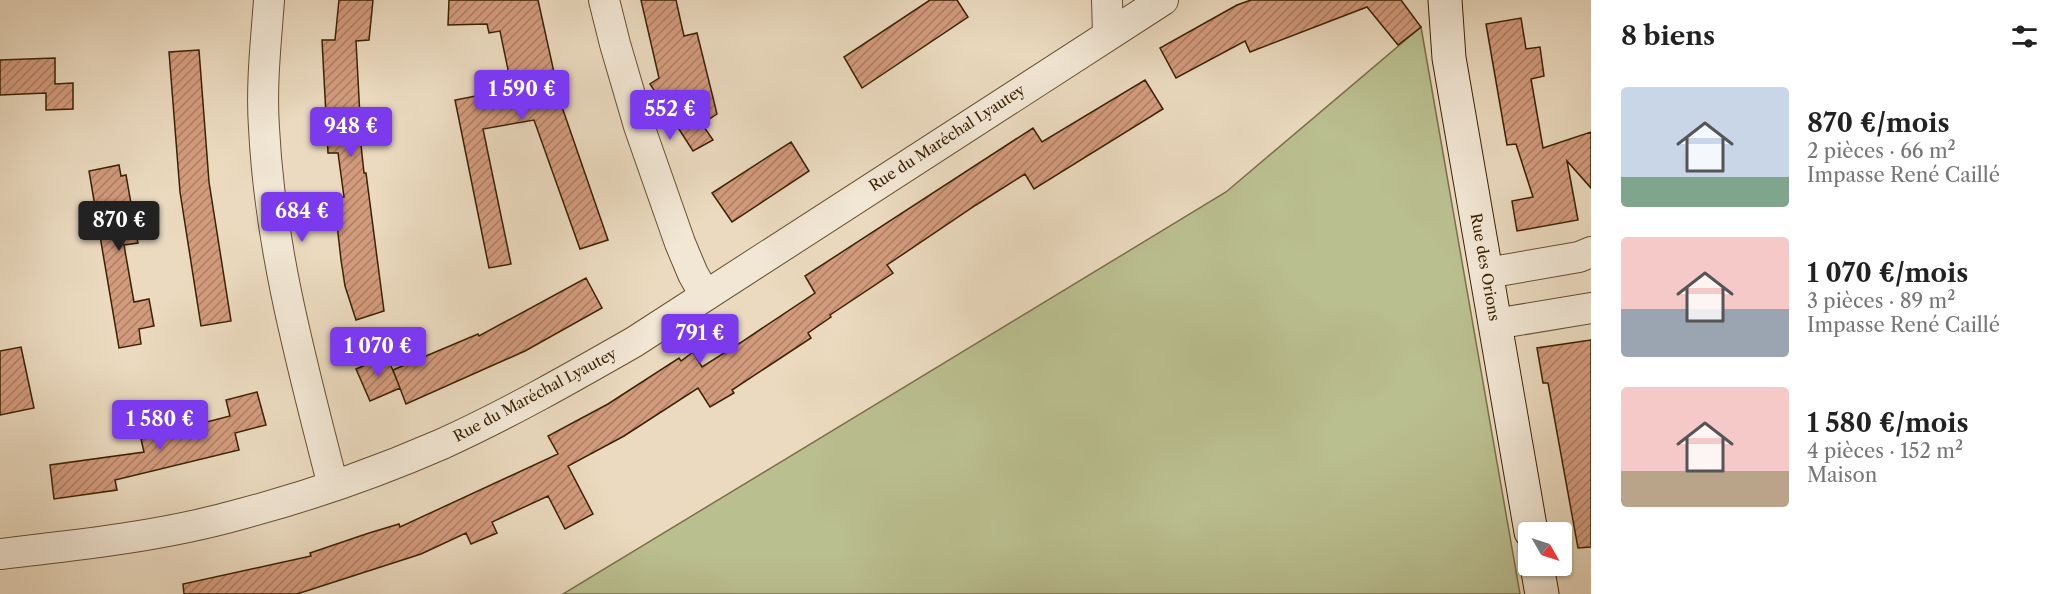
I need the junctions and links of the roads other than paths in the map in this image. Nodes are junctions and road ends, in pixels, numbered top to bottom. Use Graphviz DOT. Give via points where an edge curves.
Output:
graph roads {
  1 [pos="268,0"];
  2 [pos="604,0"];
  3 [pos="1107,0"];
  4 [pos="1163,0"];
  5 [pos="1445,0"];
  6 [pos="1108,34"];
  7 [pos="1591,252"];
  8 [pos="1486,273"];
  9 [pos="705,295"];
  10 [pos="1591,308"];
  11 [pos="1496,324"];
  12 [pos="333,486"];
  13 [pos="1530,522"];
  14 [pos="0,554"];
  15 [pos="1539,576"];
  16 [pos="1542,594"];
  1 -- 12 [label="street" via="263,85 273,217 296,340"];
  2 -- 9 [label="street" via="639,126 680,243"];
  3 -- 6 [label="street"];
  4 -- 6 [label="street, Rue du Maréchal Lyautey"];
  5 -- 8 [label="street, Rue des Orions" via="1449,58"];
  6 -- 9 [label="street, Rue du Maréchal Lyautey"];
  7 -- 8 [label="street"];
  8 -- 11 [label="street, Rue des Orions"];
  9 -- 12 [label="street, Rue du Maréchal Lyautey" via="634,342 518,407 441,444"];
  10 -- 11 [label="street"];
  11 -- 13 [label="street, Rue des Orions"];
  12 -- 14 [label="street, Rue du Maréchal Lyautey" via="208,522"];
  15 -- 16 [label="street"];
}
